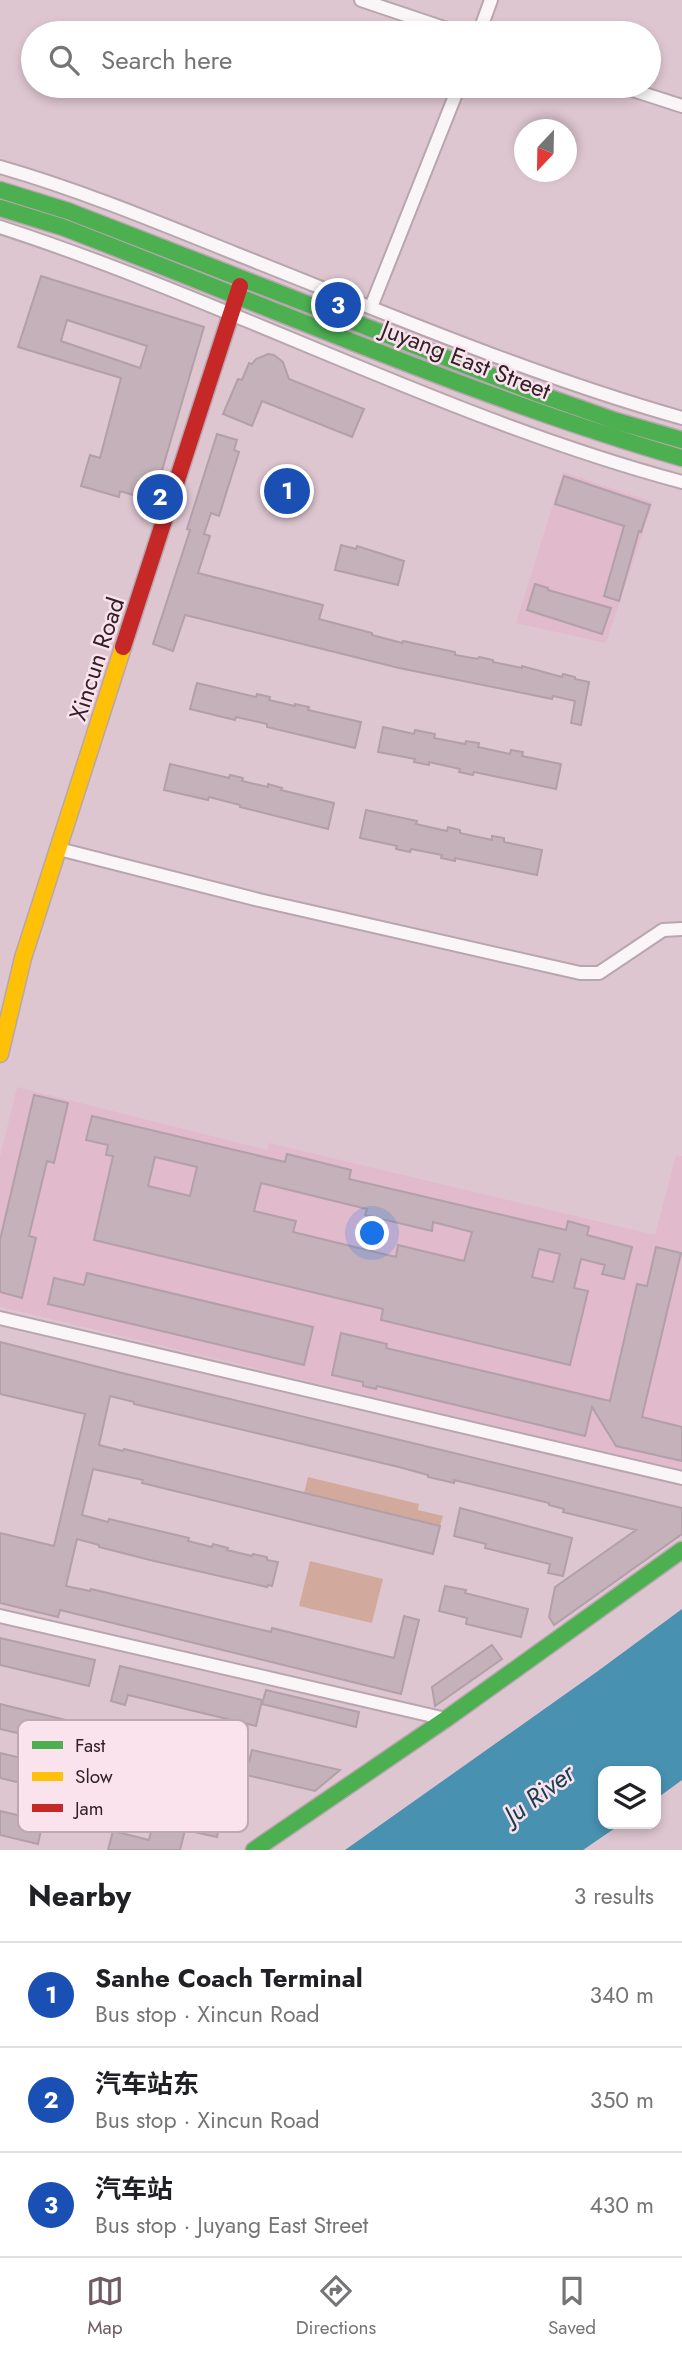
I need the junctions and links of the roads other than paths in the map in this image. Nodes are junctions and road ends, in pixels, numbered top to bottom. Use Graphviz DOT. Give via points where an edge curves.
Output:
graph roads {
  1 [pos="360,0"];
  2 [pos="491,0"];
  3 [pos="424,21"];
  4 [pos="483,21"];
  5 [pos="454,98"];
  6 [pos="657,98"];
  7 [pos="682,106"];
  8 [pos="0,167"];
  9 [pos="0,190"];
  10 [pos="0,208"];
  11 [pos="0,227"];
  12 [pos="243,279"];
  13 [pos="237,296"];
  14 [pos="371,307"];
  15 [pos="231,315"];
  16 [pos="682,418"];
  17 [pos="682,440"];
  18 [pos="682,458"];
  19 [pos="682,482"];
  20 [pos="59,849"];
  21 [pos="682,929"];
  22 [pos="0,1054"];
  23 [pos="0,1318"];
  24 [pos="682,1478"];
  25 [pos="682,1550"];
  26 [pos="0,1616"];
  27 [pos="446,1720"];
  28 [pos="254,1850"];
  1 -- 3 [label="street"];
  2 -- 4 [label="street"];
  5 -- 14 [label="street"];
  6 -- 7 [label="street"];
  8 -- 14 [label="street" via="75,191"];
  9 -- 12 [label="main road, Juyang East Street" via="68,211"];
  10 -- 13 [label="main road, Juyang East Street" via="62,227"];
  11 -- 15 [label="street" via="111,265"];
  12 -- 13 [label="main road, Xincun Road"];
  12 -- 17 [label="main road, Juyang East Street" via="539,394"];
  13 -- 15 [label="main road, Xincun Road"];
  13 -- 18 [label="main road, Juyang East Street" via="446,378"];
  14 -- 16 [label="street" via="559,378"];
  15 -- 19 [label="street" via="472,412 617,465"];
  15 -- 20 [label="main road, Xincun Road"];
  20 -- 21 [label="street" via="580,973 599,973 663,930"];
  20 -- 22 [label="main road, Xincun Road" via="23,958"];
  23 -- 24 [label="street"];
  25 -- 27 [label="main road"];
  26 -- 27 [label="street"];
  27 -- 28 [label="main road"];
}
